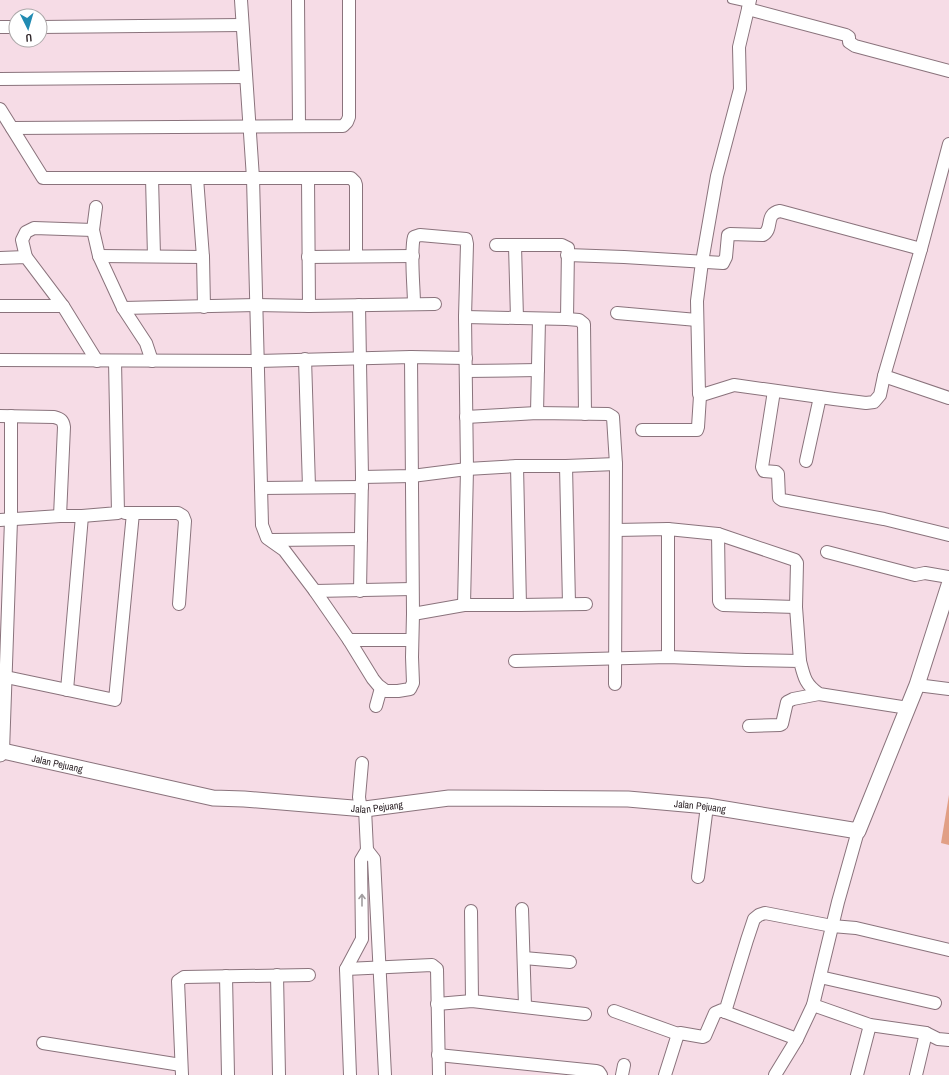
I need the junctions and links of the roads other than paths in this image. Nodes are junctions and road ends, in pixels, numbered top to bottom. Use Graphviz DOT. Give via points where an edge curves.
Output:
graph roads {
  1 [pos="241,0"];
  2 [pos="298,0"];
  3 [pos="350,0"];
  4 [pos="731,0"];
  5 [pos="749,4"];
  6 [pos="242,24"];
  7 [pos="48,27"];
  8 [pos="949,71"];
  9 [pos="246,77"];
  10 [pos="0,79"];
  11 [pos="0,109"];
  12 [pos="299,125"];
  13 [pos="249,126"];
  14 [pos="12,128"];
  15 [pos="949,144"];
  16 [pos="152,178"];
  17 [pos="197,178"];
  18 [pos="253,178"];
  19 [pos="308,178"];
  20 [pos="96,206"];
  21 [pos="93,230"];
  22 [pos="496,245"];
  23 [pos="515,246"];
  24 [pos="921,249"];
  25 [pos="567,255"];
  26 [pos="99,256"];
  27 [pos="154,256"];
  28 [pos="356,256"];
  29 [pos="413,256"];
  30 [pos="26,257"];
  31 [pos="202,257"];
  32 [pos="308,257"];
  33 [pos="0,258"];
  34 [pos="702,262"];
  35 [pos="414,304"];
  36 [pos="435,304"];
  37 [pos="359,305"];
  38 [pos="0,306"];
  39 [pos="63,306"];
  40 [pos="256,306"];
  41 [pos="309,306"];
  42 [pos="204,307"];
  43 [pos="123,308"];
  44 [pos="617,313"];
  45 [pos="465,317"];
  46 [pos="517,318"];
  47 [pos="539,319"];
  48 [pos="567,319"];
  49 [pos="697,320"];
  50 [pos="411,357"];
  51 [pos="466,358"];
  52 [pos="305,359"];
  53 [pos="360,359"];
  54 [pos="0,360"];
  55 [pos="97,361"];
  56 [pos="115,361"];
  57 [pos="152,361"];
  58 [pos="258,361"];
  59 [pos="538,370"];
  60 [pos="466,371"];
  61 [pos="884,376"];
  62 [pos="774,391"];
  63 [pos="700,396"];
  64 [pos="820,397"];
  65 [pos="949,398"];
  66 [pos="537,413"];
  67 [pos="585,414"];
  68 [pos="5,416"];
  69 [pos="466,417"];
  70 [pos="642,430"];
  71 [pos="806,462"];
  72 [pos="616,464"];
  73 [pos="5,465"];
  74 [pos="517,466"];
  75 [pos="566,466"];
  76 [pos="467,469"];
  77 [pos="412,476"];
  78 [pos="362,482"];
  79 [pos="261,488"];
  80 [pos="309,488"];
  81 [pos="118,513"];
  82 [pos="134,513"];
  83 [pos="60,516"];
  84 [pos="82,516"];
  85 [pos="5,520"];
  86 [pos="668,529"];
  87 [pos="616,530"];
  88 [pos="718,534"];
  89 [pos="949,535"];
  90 [pos="361,539"];
  91 [pos="272,540"];
  92 [pos="827,552"];
  93 [pos="949,577"];
  94 [pos="949,585"];
  95 [pos="412,589"];
  96 [pos="315,591"];
  97 [pos="360,591"];
  98 [pos="179,604"];
  99 [pos="569,604"];
  100 [pos="586,604"];
  101 [pos="464,605"];
  102 [pos="520,605"];
  103 [pos="796,607"];
  104 [pos="412,614"];
  105 [pos="349,640"];
  106 [pos="412,640"];
  107 [pos="668,657"];
  108 [pos="615,659"];
  109 [pos="515,661"];
  110 [pos="800,661"];
  111 [pos="6,676"];
  112 [pos="615,684"];
  113 [pos="917,685"];
  114 [pos="381,688"];
  115 [pos="949,689"];
  116 [pos="67,690"];
  117 [pos="819,694"];
  118 [pos="376,706"];
  119 [pos="908,708"];
  120 [pos="749,726"];
  121 [pos="1,752"];
  122 [pos="362,763"];
  123 [pos="707,806"];
  124 [pos="365,809"];
  125 [pos="858,831"];
  126 [pos="367,850"];
  127 [pos="698,877"];
  128 [pos="522,909"];
  129 [pos="471,911"];
  130 [pos="832,926"];
  131 [pos="377,938"];
  132 [pos="362,939"];
  133 [pos="949,950"];
  134 [pos="524,958"];
  135 [pos="570,962"];
  136 [pos="380,967"];
  137 [pos="346,969"];
  138 [pos="277,975"];
  139 [pos="309,975"];
  140 [pos="226,976"];
  141 [pos="820,977"];
  142 [pos="472,1001"];
  143 [pos="934,1003"];
  144 [pos="437,1004"];
  145 [pos="813,1005"];
  146 [pos="525,1006"];
  147 [pos="614,1011"];
  148 [pos="725,1012"];
  149 [pos="585,1014"];
  150 [pos="870,1025"];
  151 [pos="926,1033"];
  152 [pos="678,1034"];
  153 [pos="797,1039"];
  154 [pos="949,1040"];
  155 [pos="43,1044"];
  156 [pos="438,1055"];
  157 [pos="182,1070"];
  158 [pos="228,1075"];
  159 [pos="279,1075"];
  160 [pos="350,1075"];
  161 [pos="385,1075"];
  162 [pos="439,1075"];
  163 [pos="601,1075"];
  164 [pos="665,1075"];
  165 [pos="775,1075"];
  166 [pos="858,1075"];
  167 [pos="916,1075"];
  1 -- 6 [label="street"];
  2 -- 12 [label="street"];
  3 -- 12 [label="street" via="347,122 343,126"];
  4 -- 5 [label="lane"];
  5 -- 8 [label="street" via="846,35 849,42 855,46"];
  5 -- 34 [label="street" via="739,47 740,89 718,176"];
  6 -- 7 [label="street"];
  6 -- 9 [label="street"];
  9 -- 10 [label="street"];
  9 -- 13 [label="street"];
  11 -- 14 [label="street"];
  12 -- 13 [label="street"];
  13 -- 14 [label="street"];
  13 -- 18 [label="street"];
  14 -- 16 [label="street" via="43,178"];
  15 -- 24 [label="street"];
  16 -- 17 [label="street"];
  16 -- 27 [label="street"];
  17 -- 18 [label="street"];
  17 -- 31 [label="street"];
  18 -- 19 [label="street"];
  18 -- 40 [label="street"];
  19 -- 28 [label="street" via="351,178 355,182"];
  19 -- 32 [label="street"];
  20 -- 21 [label="street"];
  21 -- 26 [label="street"];
  21 -- 30 [label="street" via="34,228 26,232 22,240"];
  22 -- 23 [label="street"];
  23 -- 25 [label="street" via="562,245 568,248"];
  23 -- 46 [label="street"];
  24 -- 34 [label="street" via="776,212 771,216 768,230 763,235 728,235 723,263"];
  24 -- 61 [label="street"];
  25 -- 34 [label="street"];
  25 -- 48 [label="street"];
  26 -- 27 [label="street"];
  26 -- 43 [label="street"];
  27 -- 31 [label="street"];
  28 -- 29 [label="street"];
  28 -- 32 [label="street"];
  29 -- 35 [label="street"];
  29 -- 45 [label="street" via="414,237 466,239"];
  30 -- 33 [label="street"];
  30 -- 39 [label="street"];
  31 -- 42 [label="street"];
  32 -- 41 [label="street"];
  34 -- 49 [label="street"];
  35 -- 36 [label="street"];
  35 -- 37 [label="street"];
  37 -- 41 [label="street"];
  37 -- 53 [label="street"];
  38 -- 39 [label="street"];
  39 -- 55 [label="street"];
  40 -- 41 [label="street"];
  40 -- 42 [label="street"];
  40 -- 58 [label="street"];
  42 -- 43 [label="street"];
  43 -- 57 [label="street" via="146,343"];
  44 -- 49 [label="street"];
  45 -- 46 [label="street"];
  45 -- 51 [label="street"];
  46 -- 47 [label="street"];
  47 -- 48 [label="street"];
  47 -- 59 [label="street"];
  48 -- 67 [label="street" via="578,320 584,324"];
  49 -- 63 [label="street"];
  50 -- 51 [label="street"];
  50 -- 53 [label="street"];
  50 -- 77 [label="street"];
  51 -- 60 [label="street"];
  52 -- 53 [label="street"];
  52 -- 58 [label="street"];
  52 -- 80 [label="street"];
  53 -- 78 [label="street"];
  54 -- 55 [label="street"];
  55 -- 56 [label="street"];
  56 -- 57 [label="street"];
  56 -- 81 [label="street"];
  57 -- 58 [label="street"];
  58 -- 79 [label="street"];
  59 -- 60 [label="street"];
  59 -- 66 [label="street"];
  60 -- 69 [label="street"];
  61 -- 64 [label="street" via="880,395 874,402"];
  61 -- 65 [label="street"];
  62 -- 63 [label="street" via="734,385"];
  62 -- 64 [label="street"];
  62 -- 89 [label="street" via="762,467 764,471 778,474 779,498"];
  63 -- 70 [label="street" via="697,430"];
  64 -- 71 [label="street"];
  66 -- 67 [label="street"];
  66 -- 69 [label="street"];
  67 -- 72 [label="street" via="608,414 612,417"];
  68 -- 73 [label="street"];
  68 -- 83 [label="street" via="54,417 63,422"];
  69 -- 76 [label="street"];
  72 -- 75 [label="street"];
  72 -- 87 [label="street"];
  73 -- 85 [label="street"];
  74 -- 75 [label="street"];
  74 -- 76 [label="street"];
  74 -- 102 [label="street"];
  75 -- 99 [label="street"];
  76 -- 77 [label="street"];
  76 -- 101 [label="street"];
  77 -- 78 [label="street"];
  77 -- 95 [label="street"];
  78 -- 80 [label="street"];
  78 -- 90 [label="street"];
  79 -- 80 [label="street"];
  79 -- 91 [label="street" via="262,526 267,538"];
  81 -- 82 [label="street"];
  81 -- 84 [label="street"];
  82 -- 98 [label="street" via="178,512 183,516 185,521"];
  82 -- 116 [label="street" via="115,700"];
  83 -- 84 [label="street"];
  83 -- 85 [label="street"];
  84 -- 116 [label="street"];
  85 -- 111 [label="street"];
  86 -- 87 [label="street"];
  86 -- 88 [label="street"];
  86 -- 107 [label="street"];
  87 -- 108 [label="street"];
  88 -- 103 [label="street" via="795,560"];
  88 -- 103 [label="street" via="720,603"];
  90 -- 91 [label="street"];
  90 -- 97 [label="street"];
  91 -- 96 [label="street" via="284,550"];
  92 -- 93 [label="street" via="915,575 924,573"];
  94 -- 113 [label="street"];
  95 -- 97 [label="street"];
  95 -- 104 [label="street"];
  96 -- 97 [label="street"];
  96 -- 105 [label="street"];
  99 -- 100 [label="street"];
  99 -- 102 [label="street"];
  101 -- 102 [label="street"];
  101 -- 104 [label="street"];
  103 -- 110 [label="street"];
  104 -- 106 [label="street"];
  105 -- 106 [label="street"];
  105 -- 114 [label="street"];
  106 -- 114 [label="street" via="412,687 407,691 386,691"];
  107 -- 108 [label="street"];
  107 -- 110 [label="street"];
  108 -- 109 [label="street"];
  108 -- 112 [label="street"];
  110 -- 117 [label="street" via="806,682"];
  111 -- 116 [label="street"];
  111 -- 121 [label="street"];
  113 -- 115 [label="street"];
  113 -- 119 [label="street"];
  114 -- 118 [label="street"];
  117 -- 119 [label="street"];
  117 -- 120 [label="street" via="787,702 780,725"];
  119 -- 125 [label="street"];
  121 -- 124 [label="street, Jalan Pejuang" via="213,798"];
  122 -- 124 [label="street" via="359,797 360,804"];
  123 -- 124 [label="street, Jalan Pejuang" via="628,799 449,798"];
  123 -- 125 [label="street, Jalan Pejuang"];
  123 -- 127 [label="street"];
  124 -- 126 [label="street"];
  125 -- 130 [label="street"];
  126 -- 131 [label="street" via="374,860"];
  132 -- 126 [label="street, one-way" via="361,860"];
  128 -- 134 [label="street"];
  129 -- 142 [label="street"];
  130 -- 133 [label="street" via="856,928"];
  130 -- 141 [label="street"];
  130 -- 148 [label="street" via="765,913 757,916"];
  131 -- 132 [label="street"];
  131 -- 136 [label="street"];
  132 -- 137 [label="street"];
  134 -- 135 [label="street"];
  134 -- 146 [label="street"];
  136 -- 137 [label="street"];
  136 -- 144 [label="street" via="434,966 438,972"];
  136 -- 161 [label="street"];
  137 -- 160 [label="street"];
  138 -- 139 [label="street"];
  138 -- 140 [label="street"];
  138 -- 159 [label="street"];
  140 -- 157 [label="street" via="184,977 178,981"];
  140 -- 158 [label="street"];
  141 -- 143 [label="street"];
  141 -- 145 [label="street"];
  142 -- 144 [label="street"];
  142 -- 146 [label="street"];
  144 -- 156 [label="street"];
  145 -- 150 [label="street"];
  145 -- 153 [label="street"];
  146 -- 149 [label="street"];
  147 -- 152 [label="street"];
  148 -- 152 [label="street" via="722,1010 716,1013 703,1037"];
  148 -- 153 [label="street"];
  150 -- 151 [label="street"];
  150 -- 166 [label="street"];
  151 -- 154 [label="street" via="938,1039"];
  151 -- 167 [label="street"];
  152 -- 164 [label="street"];
  153 -- 165 [label="street"];
  155 -- 157 [label="street"];
  156 -- 162 [label="street"];
  156 -- 163 [label="street" via="596,1071"];
}
